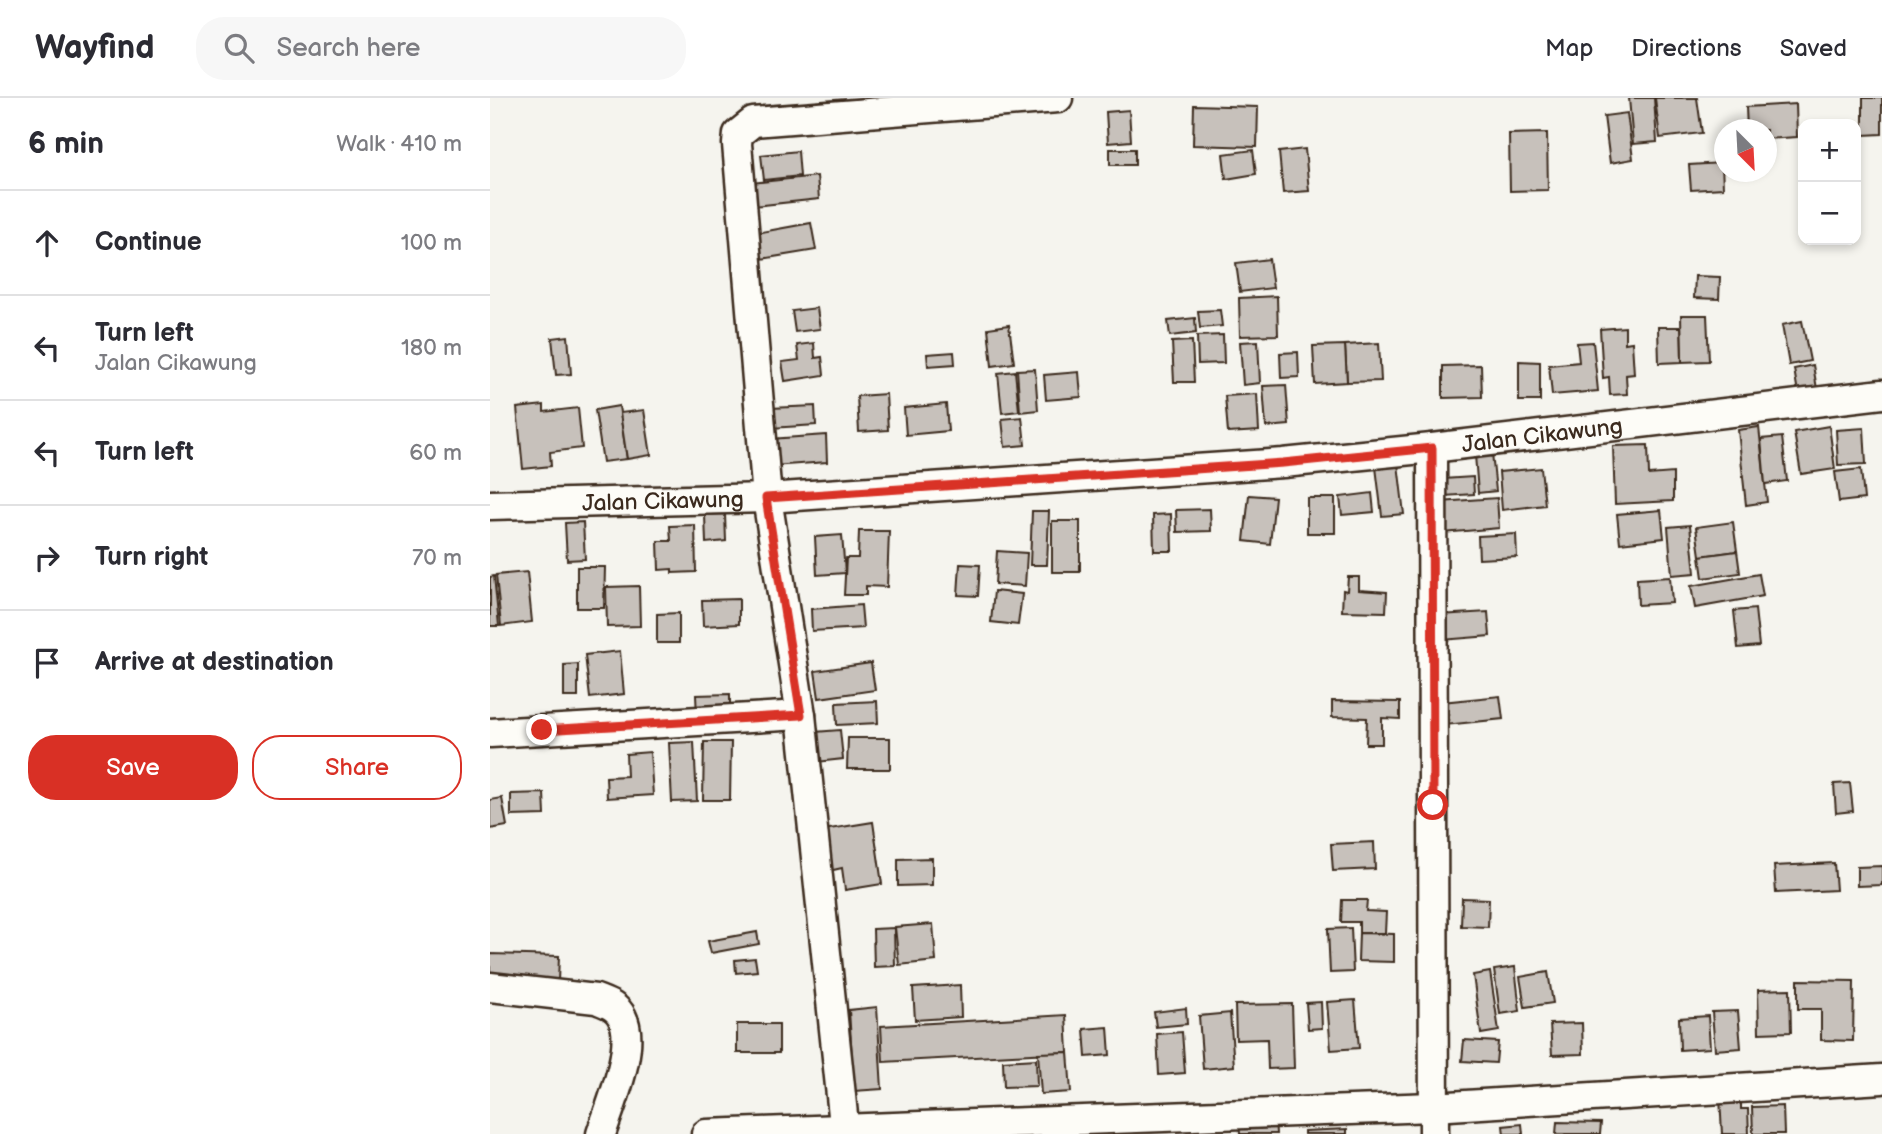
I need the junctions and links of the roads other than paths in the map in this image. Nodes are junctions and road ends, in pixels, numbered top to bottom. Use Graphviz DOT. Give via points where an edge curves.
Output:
graph roads {
  1 [pos="744,98"];
  2 [pos="1058,98"];
  3 [pos="744,127"];
  4 [pos="1882,394"];
  5 [pos="1432,448"];
  6 [pos="766,498"];
  7 [pos="490,505"];
  8 [pos="801,715"];
  9 [pos="490,733"];
  10 [pos="490,987"];
  11 [pos="1882,1079"];
  12 [pos="1433,1120"];
  13 [pos="845,1132"];
  14 [pos="601,1134"];
  15 [pos="706,1134"];
  1 -- 3 [label="street"];
  2 -- 3 [label="street" via="753,122"];
  3 -- 6 [label="street" via="737,144"];
  4 -- 5 [label="street, Jalan Cikawung"];
  5 -- 6 [label="street, Jalan Cikawung" via="1269,464"];
  5 -- 12 [label="street"];
  6 -- 7 [label="street, Jalan Cikawung"];
  6 -- 8 [label="street"];
  8 -- 9 [label="street"];
  8 -- 13 [label="street"];
  10 -- 14 [label="street" via="596,999 612,1005 623,1018 625,1050"];
  11 -- 12 [label="street"];
  12 -- 13 [label="street"];
  13 -- 15 [label="street"];
}
